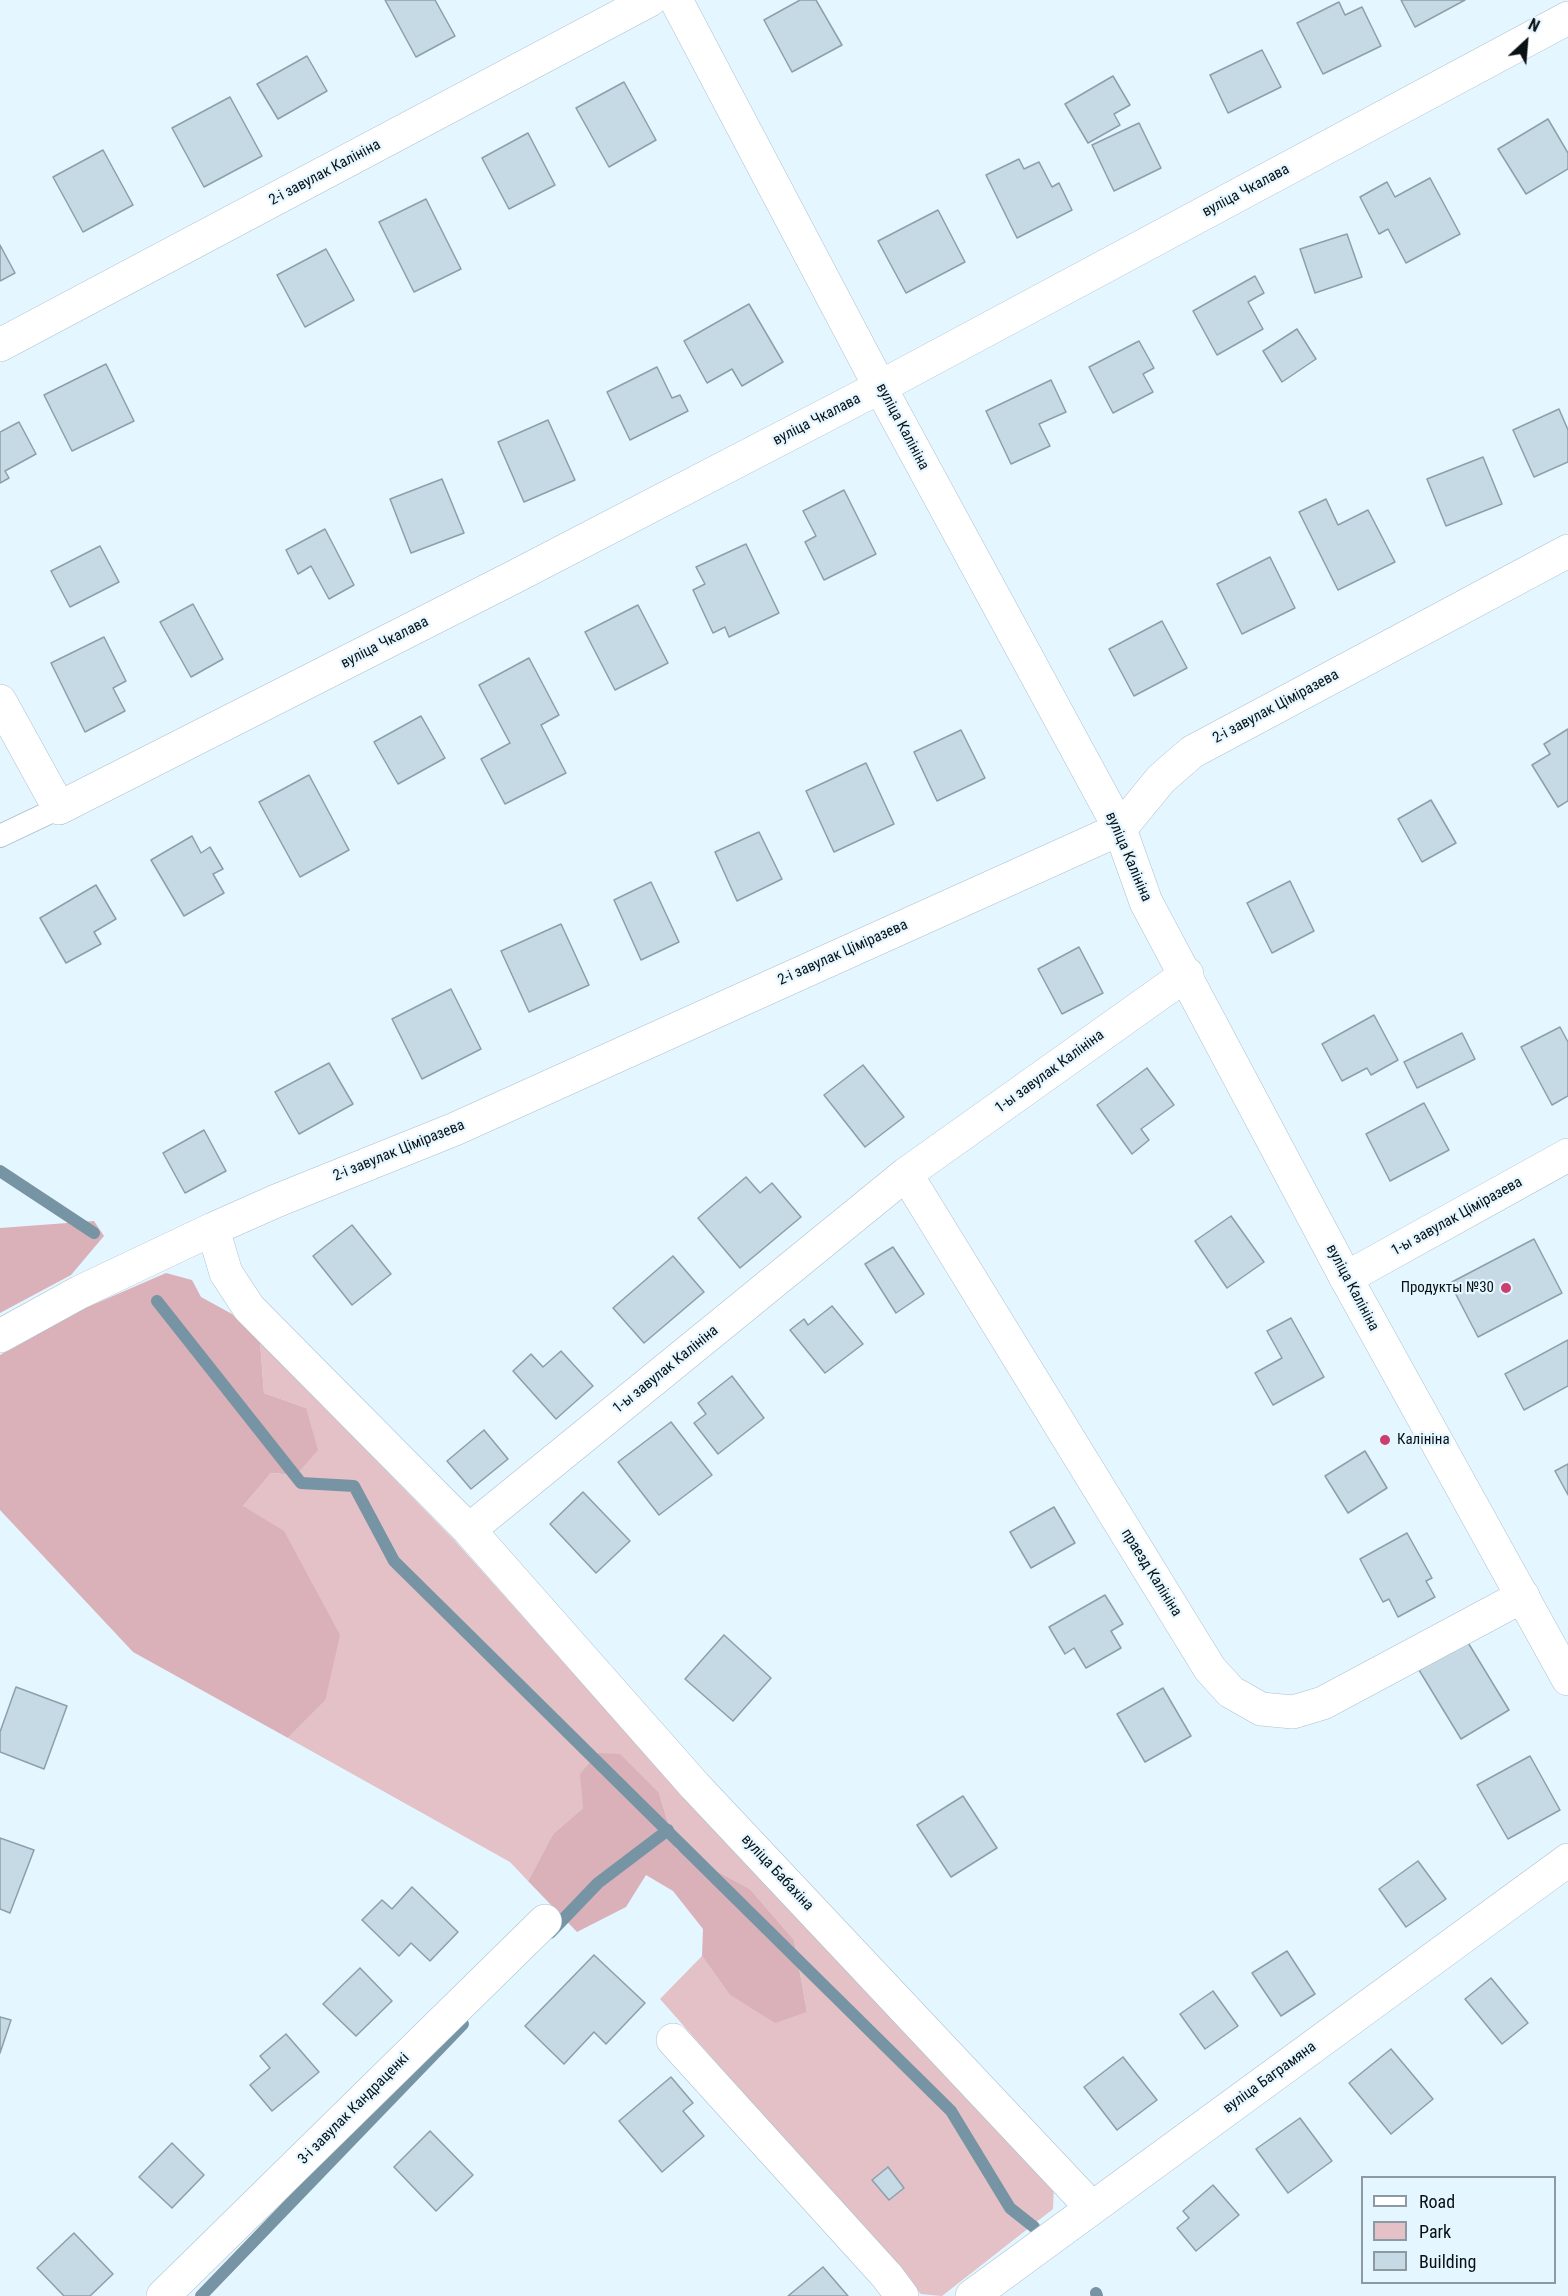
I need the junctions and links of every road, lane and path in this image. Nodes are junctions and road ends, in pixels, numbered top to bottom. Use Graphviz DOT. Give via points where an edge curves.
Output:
graph roads {
  1 [pos="650,0"];
  2 [pos="676,0"];
  3 [pos="1568,18"];
  4 [pos="0,345"];
  5 [pos="880,387"];
  6 [pos="1568,551"];
  7 [pos="0,701"];
  8 [pos="58,808"];
  9 [pos="1119,828"];
  10 [pos="0,836"];
  11 [pos="1187,974"];
  12 [pos="1568,1155"];
  13 [pos="906,1174"];
  14 [pos="213,1229"];
  15 [pos="1346,1278"];
  16 [pos="0,1336"];
  17 [pos="469,1530"];
  18 [pos="1523,1596"];
  19 [pos="1568,1679"];
  20 [pos="1568,1860"];
  21 [pos="545,1921"];
  22 [pos="673,2040"];
  23 [pos="1092,2208"];
  24 [pos="163,2296"];
  25 [pos="902,2296"];
  26 [pos="972,2296"];
  1 -- 4 [label="street, 2-і завулак Калініна"];
  2 -- 5 [label="street, вуліца Калініна"];
  3 -- 5 [label="street, вуліца Чкалава"];
  5 -- 8 [label="street, вуліца Чкалава"];
  5 -- 9 [label="street, вуліца Калініна"];
  6 -- 9 [label="street, 2-і завулак Ціміразева" via="1192,752 1161,778"];
  7 -- 8 [label="street"];
  8 -- 10 [label="lane"];
  9 -- 11 [label="street, вуліца Калініна" via="1146,902"];
  9 -- 14 [label="street, 2-і завулак Ціміразева" via="455,1129"];
  11 -- 13 [label="street, 1-ы завулак Калініна"];
  11 -- 15 [label="street, вуліца Калініна"];
  12 -- 15 [label="street, 1-ы завулак Ціміразева"];
  13 -- 17 [label="street, 1-ы завулак Калініна"];
  13 -- 18 [label="street, праезд Калініна" via="1210,1669 1231,1692 1261,1709 1293,1712 1323,1703"];
  14 -- 16 [label="street, 2-і завулак Ціміразева" via="80,1292"];
  14 -- 17 [label="street" via="226,1273 249,1308"];
  15 -- 18 [label="street, вуліца Калініна"];
  17 -- 23 [label="street, вуліца Бабахіна" via="695,1786"];
  18 -- 19 [label="street, вуліца Калініна"];
  20 -- 23 [label="street, вуліца Баграмяна"];
  21 -- 24 [label="street, 3-і завулак Кандраценкі"];
  22 -- 25 [label="street"];
  23 -- 26 [label="street, вуліца Баграмяна"];
}
